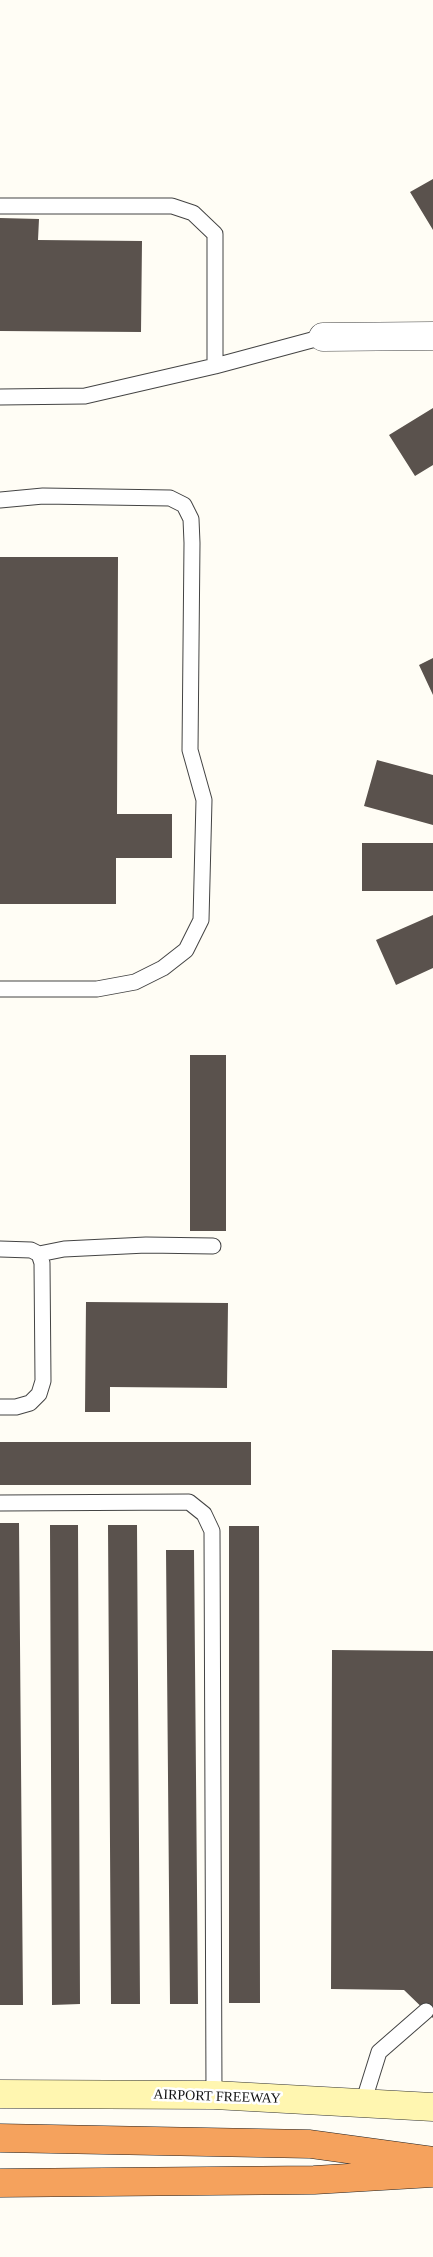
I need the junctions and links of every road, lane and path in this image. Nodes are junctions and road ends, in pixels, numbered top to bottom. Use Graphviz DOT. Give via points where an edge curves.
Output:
graph roads {
  1 [pos="0,206"];
  2 [pos="433,336"];
  3 [pos="323,337"];
  4 [pos="215,366"];
  5 [pos="0,397"];
  6 [pos="0,500"];
  7 [pos="0,990"];
  8 [pos="212,1246"];
  9 [pos="0,1250"];
  10 [pos="39,1254"];
  11 [pos="0,1407"];
  12 [pos="0,1503"];
  13 [pos="426,2011"];
  14 [pos="0,2094"];
  15 [pos="214,2096"];
  16 [pos="363,2103"];
  17 [pos="433,2107"];
  18 [pos="0,2138"];
  19 [pos="433,2161"];
  20 [pos="433,2173"];
  21 [pos="0,2183"];
  1 -- 4 [label="lane" via="172,206 193,213 215,234"];
  2 -- 3 [label="street"];
  3 -- 4 [label="lane"];
  4 -- 5 [label="lane" via="85,396"];
  6 -- 7 [label="lane" via="43,496 170,498 184,505 191,519 192,543 190,750 204,800 201,920 186,950 163,968 135,982 97,990"];
  8 -- 10 [label="lane" via="128,1246 64,1249"];
  9 -- 10 [label="lane" via="31,1250"];
  10 -- 11 [label="lane" via="42,1263 43,1382 39,1394 30,1403 16,1408"];
  12 -- 15 [label="lane" via="189,1502 204,1514 212,1531"];
  13 -- 16 [label="lane" via="379,2052"];
  14 -- 15 [label="main road, AIRPORT FREEWAY"];
  15 -- 16 [label="main road, AIRPORT FREEWAY"];
  16 -- 17 [label="main road, AIRPORT FREEWAY"];
  18 -- 19 [label="highway" via="310,2144"];
  20 -- 21 [label="highway" via="314,2180"];
}
